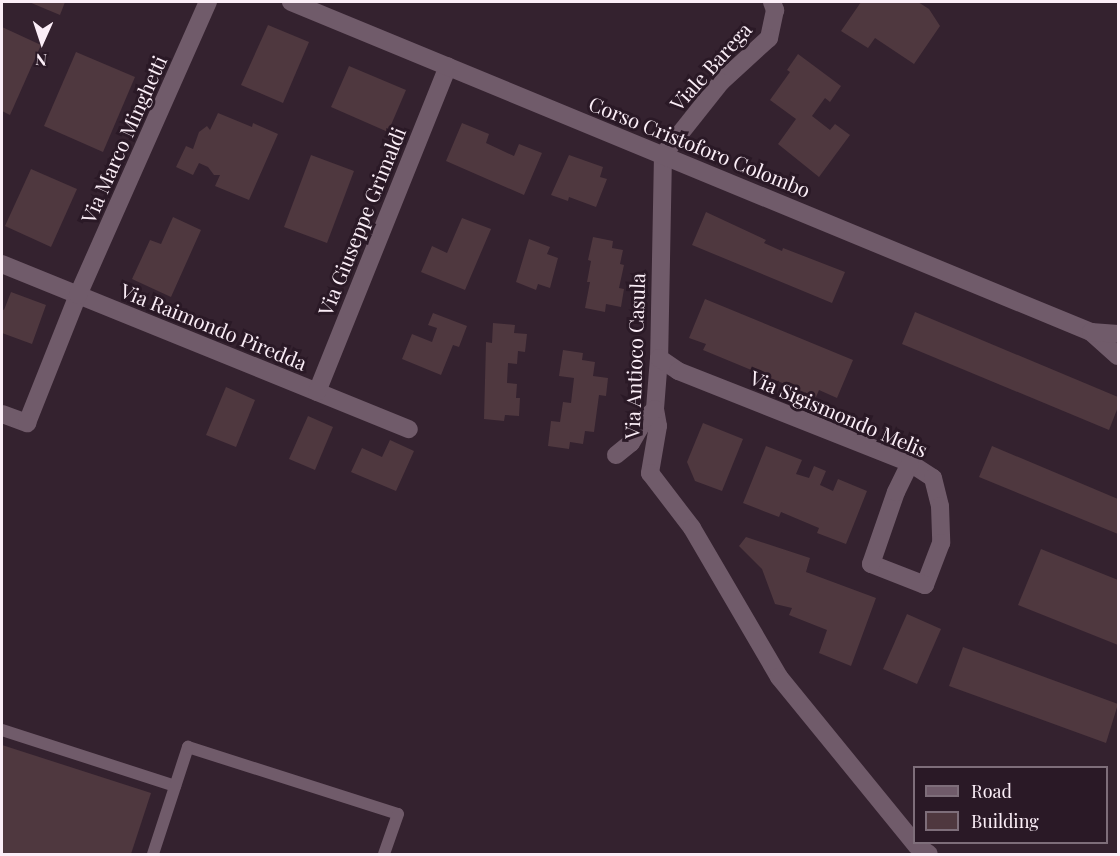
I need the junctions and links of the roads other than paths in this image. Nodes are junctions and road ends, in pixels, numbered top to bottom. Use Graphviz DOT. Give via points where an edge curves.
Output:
graph roads {
  1 [pos="208,2"];
  2 [pos="291,2"];
  3 [pos="772,2"];
  4 [pos="448,66"];
  5 [pos="663,155"];
  6 [pos="2,264"];
  7 [pos="78,295"];
  8 [pos="1091,332"];
  9 [pos="1119,334"];
  10 [pos="1119,356"];
  11 [pos="659,358"];
  12 [pos="317,392"];
  13 [pos="655,409"];
  14 [pos="2,414"];
  15 [pos="409,429"];
  16 [pos="616,455"];
  17 [pos="910,464"];
  18 [pos="2,730"];
  19 [pos="175,786"];
  20 [pos="913,841"];
  21 [pos="915,844"];
  22 [pos="153,855"];
  23 [pos="384,855"];
  24 [pos="929,855"];
  1 -- 7 [label="street, Via Marco Minghetti"];
  2 -- 4 [label="street, Corso Cristoforo Colombo"];
  3 -- 5 [label="street, Viale Barega" via="775,10 770,38 721,82"];
  4 -- 5 [label="street, Corso Cristoforo Colombo"];
  4 -- 12 [label="street, Via Giuseppe Grimaldi"];
  5 -- 8 [label="street, Corso Cristoforo Colombo"];
  5 -- 11 [label="street, Via Antioco Casula"];
  6 -- 7 [label="street, Via Raimondo Piredda"];
  7 -- 12 [label="street, Via Raimondo Piredda"];
  7 -- 14 [label="street, Via Marco Minghetti" via="27,423"];
  8 -- 9 [label="street, Corso Cristoforo Colombo"];
  8 -- 10 [label="street, Corso Cristoforo Colombo"];
  11 -- 13 [label="street, Via Antioco Casula"];
  11 -- 17 [label="street, Via Sigismondo Melis" via="678,371"];
  12 -- 15 [label="street, Via Raimondo Piredda"];
  13 -- 16 [label="street" via="631,443"];
  13 -- 20 [label="street, Via Antioco Casula" via="658,426 650,472 692,528 779,677"];
  17 -- 17 [label="street, Via Sigismondo Melis" via="871,564 925,585 941,543 940,506 933,478"];
  18 -- 19 [label="lane"];
  19 -- 22 [label="lane"];
  19 -- 23 [label="lane" via="188,747 398,814"];
  21 -- 24 [label="street, Via Antioco Casula"];
}
